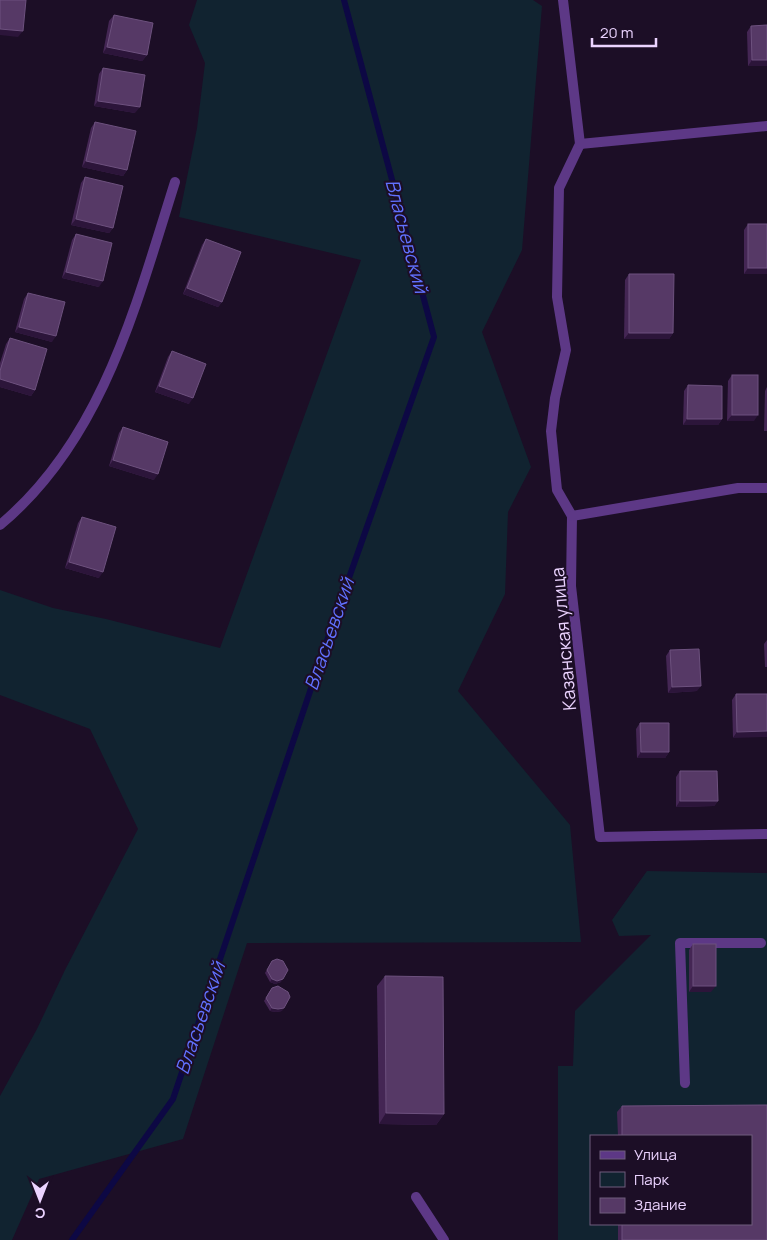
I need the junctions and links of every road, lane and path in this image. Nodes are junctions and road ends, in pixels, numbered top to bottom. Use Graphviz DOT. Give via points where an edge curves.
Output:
graph roads {
  1 [pos="563,0"];
  2 [pos="767,126"];
  3 [pos="580,144"];
  4 [pos="175,182"];
  5 [pos="767,488"];
  6 [pos="572,516"];
  7 [pos="0,525"];
  8 [pos="767,834"];
  9 [pos="761,943"];
  10 [pos="685,1083"];
  11 [pos="416,1197"];
  12 [pos="444,1240"];
  1 -- 3 [label="street"];
  2 -- 3 [label="street"];
  3 -- 6 [label="street, Казанская улица" via="560,188 556,297 566,350 551,431 558,490"];
  4 -- 7 [label="street" via="132,316 98,397 65,455 36,492"];
  5 -- 6 [label="street" via="738,488"];
  6 -- 8 [label="street, Казанская улица" via="571,586 600,837"];
  9 -- 10 [label="street" via="680,943"];
  11 -- 12 [label="street"];
}
